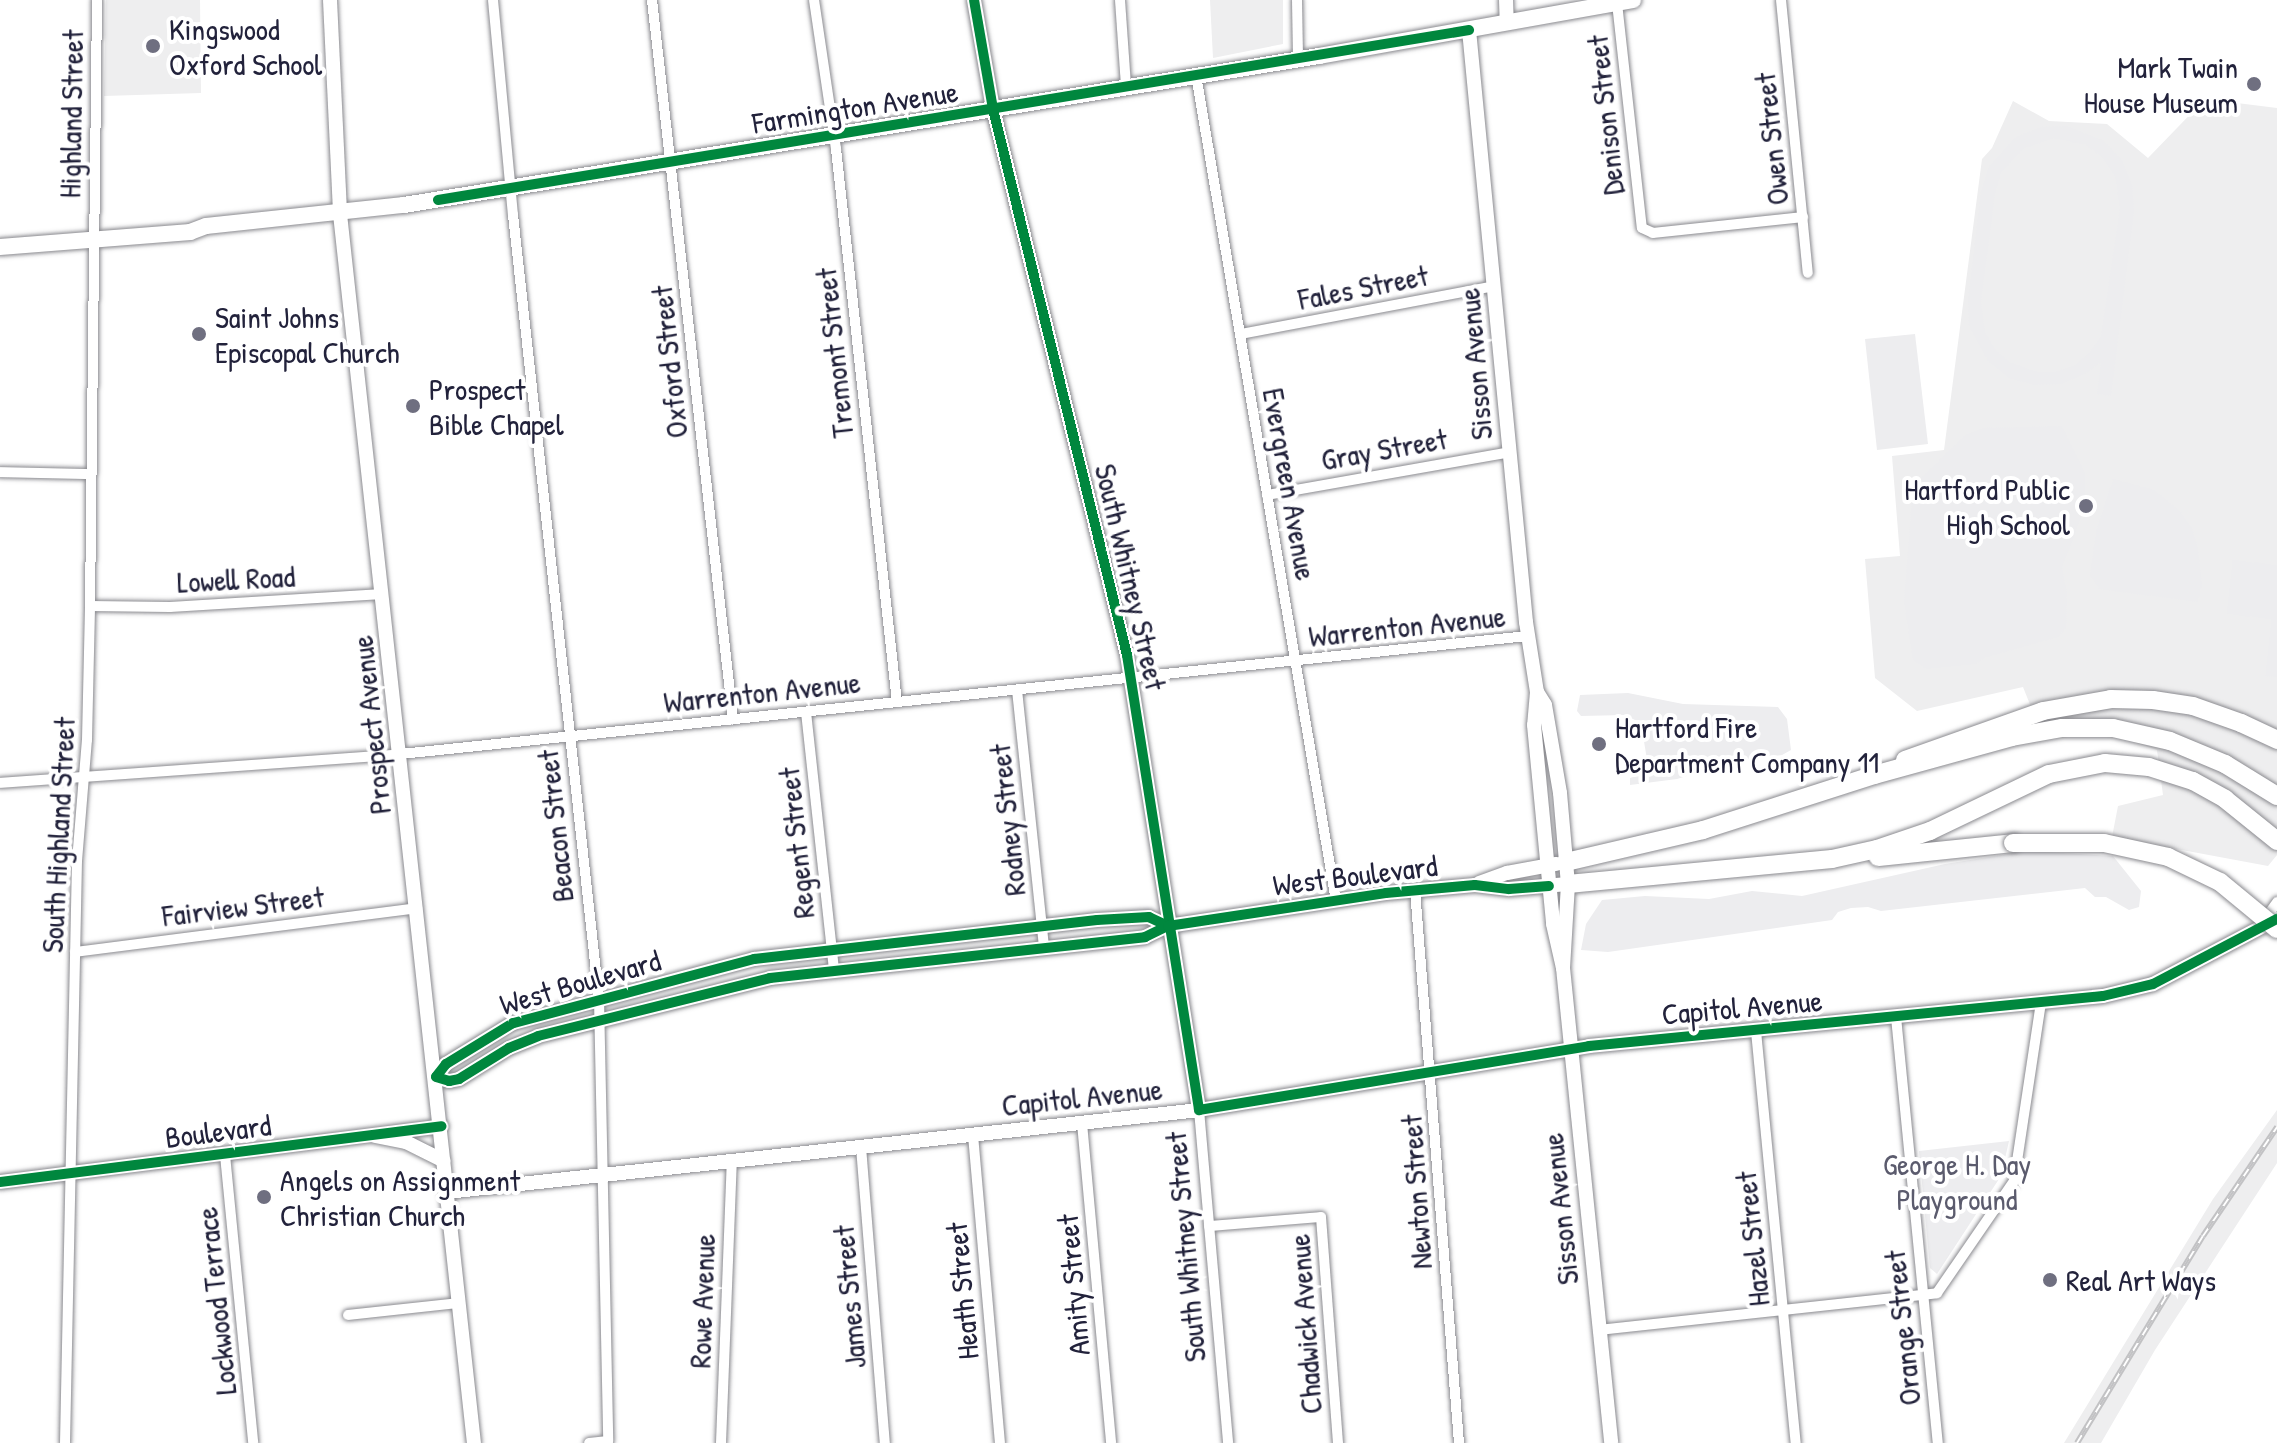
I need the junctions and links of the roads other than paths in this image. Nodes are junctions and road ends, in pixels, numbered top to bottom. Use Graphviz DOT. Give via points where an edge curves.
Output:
graph roads {
  1 [pos="97,0"];
  2 [pos="330,0"];
  3 [pos="493,0"];
  4 [pos="652,0"];
  5 [pos="814,0"];
  6 [pos="974,0"];
  7 [pos="1120,0"];
  8 [pos="1297,0"];
  9 [pos="1506,0"];
  10 [pos="1781,0"];
  11 [pos="1625,1"];
  12 [pos="1507,23"];
  13 [pos="1469,30"];
  14 [pos="1298,59"];
  15 [pos="1196,75"];
  16 [pos="1126,85"];
  17 [pos="993,109"];
  18 [pos="835,135"];
  19 [pos="671,162"];
  20 [pos="510,188"];
  21 [pos="340,214"];
  22 [pos="1803,217"];
  23 [pos="94,235"];
  24 [pos="0,237"];
  25 [pos="0,247"];
  26 [pos="1808,273"];
  27 [pos="1494,286"];
  28 [pos="1241,334"];
  29 [pos="1510,452"];
  30 [pos="0,472"];
  31 [pos="91,474"];
  32 [pos="1267,495"];
  33 [pos="383,594"];
  34 [pos="90,606"];
  35 [pos="1528,636"];
  36 [pos="1297,662"];
  37 [pos="1132,678"];
  38 [pos="1017,690"];
  39 [pos="1537,692"];
  40 [pos="897,702"];
  41 [pos="806,712"];
  42 [pos="733,719"];
  43 [pos="2025,725"];
  44 [pos="569,735"];
  45 [pos="2277,740"];
  46 [pos="1553,747"];
  47 [pos="1536,749"];
  48 [pos="401,754"];
  49 [pos="85,776"];
  50 [pos="0,783"];
  51 [pos="2277,796"];
  52 [pos="2277,841"];
  53 [pos="1832,859"];
  54 [pos="1566,862"];
  55 [pos="1548,866"];
  56 [pos="1475,885"];
  57 [pos="1559,885"];
  58 [pos="1415,890"];
  59 [pos="1336,901"];
  60 [pos="2277,902"];
  61 [pos="417,908"];
  62 [pos="2277,919"];
  63 [pos="1042,926"];
  64 [pos="1168,926"];
  65 [pos="2277,929"];
  66 [pos="2256,930"];
  67 [pos="1044,946"];
  68 [pos="831,948"];
  69 [pos="75,952"];
  70 [pos="715,968"];
  71 [pos="834,969"];
  72 [pos="720,989"];
  73 [pos="599,999"];
  74 [pos="2041,1002"];
  75 [pos="1896,1017"];
  76 [pos="599,1021"];
  77 [pos="1756,1031"];
  78 [pos="1571,1049"];
  79 [pos="1431,1071"];
  80 [pos="436,1077"];
  81 [pos="1199,1110"];
  82 [pos="1082,1123"];
  83 [pos="441,1126"];
  84 [pos="973,1135"];
  85 [pos="375,1136"];
  86 [pos="861,1147"];
  87 [pos="225,1155"];
  88 [pos="444,1161"];
  89 [pos="732,1161"];
  90 [pos="70,1173"];
  91 [pos="601,1175"];
  92 [pos="0,1182"];
  93 [pos="447,1192"];
  94 [pos="1209,1226"];
  95 [pos="1923,1297"];
  96 [pos="459,1303"];
  97 [pos="1784,1311"];
  98 [pos="348,1315"];
  99 [pos="1599,1330"];
  100 [pos="65,1443"];
  101 [pos="253,1443"];
  102 [pos="474,1443"];
  103 [pos="589,1443"];
  104 [pos="721,1443"];
  105 [pos="885,1443"];
  106 [pos="1000,1443"];
  107 [pos="1111,1443"];
  108 [pos="1228,1443"];
  109 [pos="1338,1443"];
  110 [pos="1459,1443"];
  111 [pos="1611,1443"];
  112 [pos="1796,1443"];
  113 [pos="1938,1443"];
  1 -- 23 [label="street, Highland Street"];
  2 -- 21 [label="main road, Prospect Avenue"];
  3 -- 20 [label="street, Beacon Street"];
  4 -- 19 [label="street, Oxford Street"];
  5 -- 18 [label="street, Tremont Street"];
  6 -- 17 [label="main road, South Whitney Street"];
  7 -- 16 [label="street"];
  8 -- 14 [label="street"];
  9 -- 12 [label="main road"];
  10 -- 22 [label="street, Owen Street"];
  11 -- 12 [label="main road, Farmington Avenue"];
  11 -- 22 [label="street, Denison Street" via="1642,228 1653,233"];
  12 -- 13 [label="main road, Farmington Avenue"];
  13 -- 14 [label="main road, Farmington Avenue"];
  13 -- 27 [label="main road, Sisson Avenue"];
  14 -- 15 [label="main road, Farmington Avenue"];
  15 -- 16 [label="main road, Farmington Avenue"];
  15 -- 28 [label="street, Evergreen Avenue"];
  16 -- 17 [label="main road, Farmington Avenue"];
  17 -- 18 [label="main road, Farmington Avenue"];
  17 -- 37 [label="main road, South Whitney Street"];
  18 -- 19 [label="main road, Farmington Avenue"];
  18 -- 40 [label="street, Tremont Street"];
  19 -- 20 [label="main road, Farmington Avenue"];
  19 -- 42 [label="street, Oxford Street"];
  20 -- 21 [label="main road, Farmington Avenue"];
  20 -- 44 [label="street, Beacon Street"];
  21 -- 23 [label="main road, Farmington Avenue" via="206,226 190,232"];
  21 -- 33 [label="main road, Prospect Avenue"];
  22 -- 26 [label="street, Owen Street"];
  23 -- 24 [label="main road, Farmington Avenue"];
  23 -- 25 [label="main road, Farmington Avenue"];
  23 -- 31 [label="street, South Highland Street"];
  27 -- 28 [label="street, Fales Street"];
  27 -- 29 [label="main road, Sisson Avenue"];
  28 -- 32 [label="street, Evergreen Avenue"];
  29 -- 32 [label="street, Gray Street"];
  29 -- 35 [label="main road, Sisson Avenue"];
  30 -- 31 [label="street"];
  31 -- 34 [label="street, South Highland Street"];
  32 -- 36 [label="street, Evergreen Avenue"];
  33 -- 34 [label="street, Lowell Road" via="170,607"];
  33 -- 48 [label="main road, Prospect Avenue"];
  34 -- 49 [label="street, South Highland Street"];
  35 -- 36 [label="street, Warrenton Avenue"];
  35 -- 39 [label="main road, Sisson Avenue"];
  36 -- 37 [label="street, Warrenton Avenue"];
  36 -- 59 [label="street, Evergreen Avenue"];
  37 -- 38 [label="street, Warrenton Avenue"];
  37 -- 64 [label="main road, South Whitney Street"];
  38 -- 40 [label="street, Warrenton Avenue"];
  38 -- 63 [label="street, Rodney Street"];
  39 -- 46 [label="main road, Sisson Avenue" via="1545,705"];
  39 -- 47 [label="main road, Sisson Avenue"];
  40 -- 41 [label="street, Warrenton Avenue"];
  41 -- 42 [label="street, Warrenton Avenue"];
  41 -- 68 [label="street, Regent Street"];
  42 -- 44 [label="street, Warrenton Avenue"];
  43 -- 45 [label="highway" via="2081,702 2153,700 2212,712"];
  43 -- 51 [label="highway" via="2149,734 2208,756"];
  43 -- 54 [label="highway" via="1718,826"];
  44 -- 48 [label="street, Warrenton Avenue"];
  44 -- 73 [label="street, Beacon Street"];
  46 -- 47 [label="main road"];
  46 -- 54 [label="main road, Sisson Avenue"];
  47 -- 55 [label="main road, Sisson Avenue"];
  48 -- 49 [label="street, Warrenton Avenue"];
  48 -- 61 [label="main road, Prospect Avenue"];
  49 -- 50 [label="street, Warrenton Avenue"];
  49 -- 69 [label="street, South Highland Street"];
  52 -- 53 [label="highway" via="2215,792 2181,776 2105,763 2060,771 1918,836"];
  53 -- 57 [label="highway"];
  53 -- 65 [label="highway, bridge" via="2013,843 2094,842 2164,855 2215,879"];
  54 -- 55 [label="main road, West Boulevard"];
  54 -- 57 [label="main road, Sisson Avenue"];
  55 -- 56 [label="main road, West Boulevard"];
  55 -- 57 [label="main road, Sisson Avenue"];
  56 -- 57 [label="main road, West Boulevard"];
  56 -- 58 [label="main road, West Boulevard"];
  57 -- 78 [label="main road, Sisson Avenue"];
  58 -- 59 [label="main road, West Boulevard"];
  58 -- 79 [label="street, Newton Street"];
  59 -- 64 [label="main road, West Boulevard"];
  60 -- 66 [label="street"];
  61 -- 69 [label="street, Fairview Street"];
  61 -- 80 [label="main road, Prospect Avenue"];
  62 -- 66 [label="main road, Capitol Avenue"];
  63 -- 64 [label="main road, West Boulevard" via="1149,917"];
  63 -- 67 [label="street, Rodney Street"];
  63 -- 68 [label="main road, West Boulevard"];
  64 -- 67 [label="main road, West Boulevard" via="1145,937"];
  64 -- 81 [label="main road, South Whitney Street"];
  66 -- 74 [label="main road, Capitol Avenue" via="2136,989"];
  67 -- 71 [label="main road, West Boulevard"];
  68 -- 70 [label="main road, West Boulevard"];
  68 -- 71 [label="street, Regent Street"];
  69 -- 90 [label="street, South Highland Street"];
  70 -- 72 [label="main road"];
  70 -- 73 [label="main road, West Boulevard"];
  71 -- 72 [label="main road, West Boulevard"];
  72 -- 76 [label="main road, West Boulevard"];
  73 -- 76 [label="street, Beacon Street"];
  73 -- 80 [label="main road, West Boulevard" via="502,1028 446,1064"];
  74 -- 75 [label="main road, Capitol Avenue"];
  74 -- 95 [label="street" via="2014,1181 1943,1287"];
  75 -- 77 [label="main road, Capitol Avenue"];
  75 -- 95 [label="street, Orange Street"];
  76 -- 80 [label="main road, West Boulevard" via="520,1042 454,1081"];
  76 -- 91 [label="street, Beacon Street"];
  77 -- 78 [label="main road, Capitol Avenue"];
  77 -- 97 [label="street, Hazel Street"];
  78 -- 79 [label="main road, Capitol Avenue"];
  78 -- 99 [label="main road, Sisson Avenue"];
  79 -- 81 [label="main road, Capitol Avenue"];
  79 -- 110 [label="street, Newton Street"];
  80 -- 83 [label="main road, Prospect Avenue"];
  81 -- 82 [label="main road, Capitol Avenue"];
  81 -- 94 [label="street, South Whitney Street"];
  82 -- 84 [label="main road, Capitol Avenue"];
  82 -- 107 [label="street, Amity Street"];
  83 -- 85 [label="main road, Boulevard"];
  83 -- 88 [label="main road, Prospect Avenue"];
  84 -- 86 [label="main road, Capitol Avenue"];
  84 -- 106 [label="street, Heath Street"];
  85 -- 87 [label="main road, Boulevard"];
  85 -- 88 [label="main road, Boulevard" via="406,1142"];
  86 -- 89 [label="main road, Capitol Avenue"];
  86 -- 105 [label="street, James Street"];
  87 -- 90 [label="main road, Boulevard"];
  87 -- 101 [label="street, Lockwood Terrace"];
  88 -- 93 [label="main road, Prospect Avenue"];
  89 -- 91 [label="main road, Capitol Avenue"];
  89 -- 104 [label="street, Rowe Avenue"];
  90 -- 92 [label="main road, Boulevard"];
  90 -- 100 [label="street, South Highland Street"];
  91 -- 93 [label="main road, Capitol Avenue"];
  91 -- 103 [label="street, Beacon Street" via="608,1441"];
  93 -- 96 [label="main road, Prospect Avenue"];
  94 -- 108 [label="street, South Whitney Street"];
  94 -- 109 [label="street, Chadwick Avenue" via="1321,1217"];
  95 -- 97 [label="street"];
  95 -- 113 [label="street, Orange Street"];
  96 -- 98 [label="street"];
  96 -- 102 [label="main road, Prospect Avenue"];
  97 -- 99 [label="street"];
  97 -- 112 [label="street, Hazel Street"];
  99 -- 111 [label="main road, Sisson Avenue"];
}
